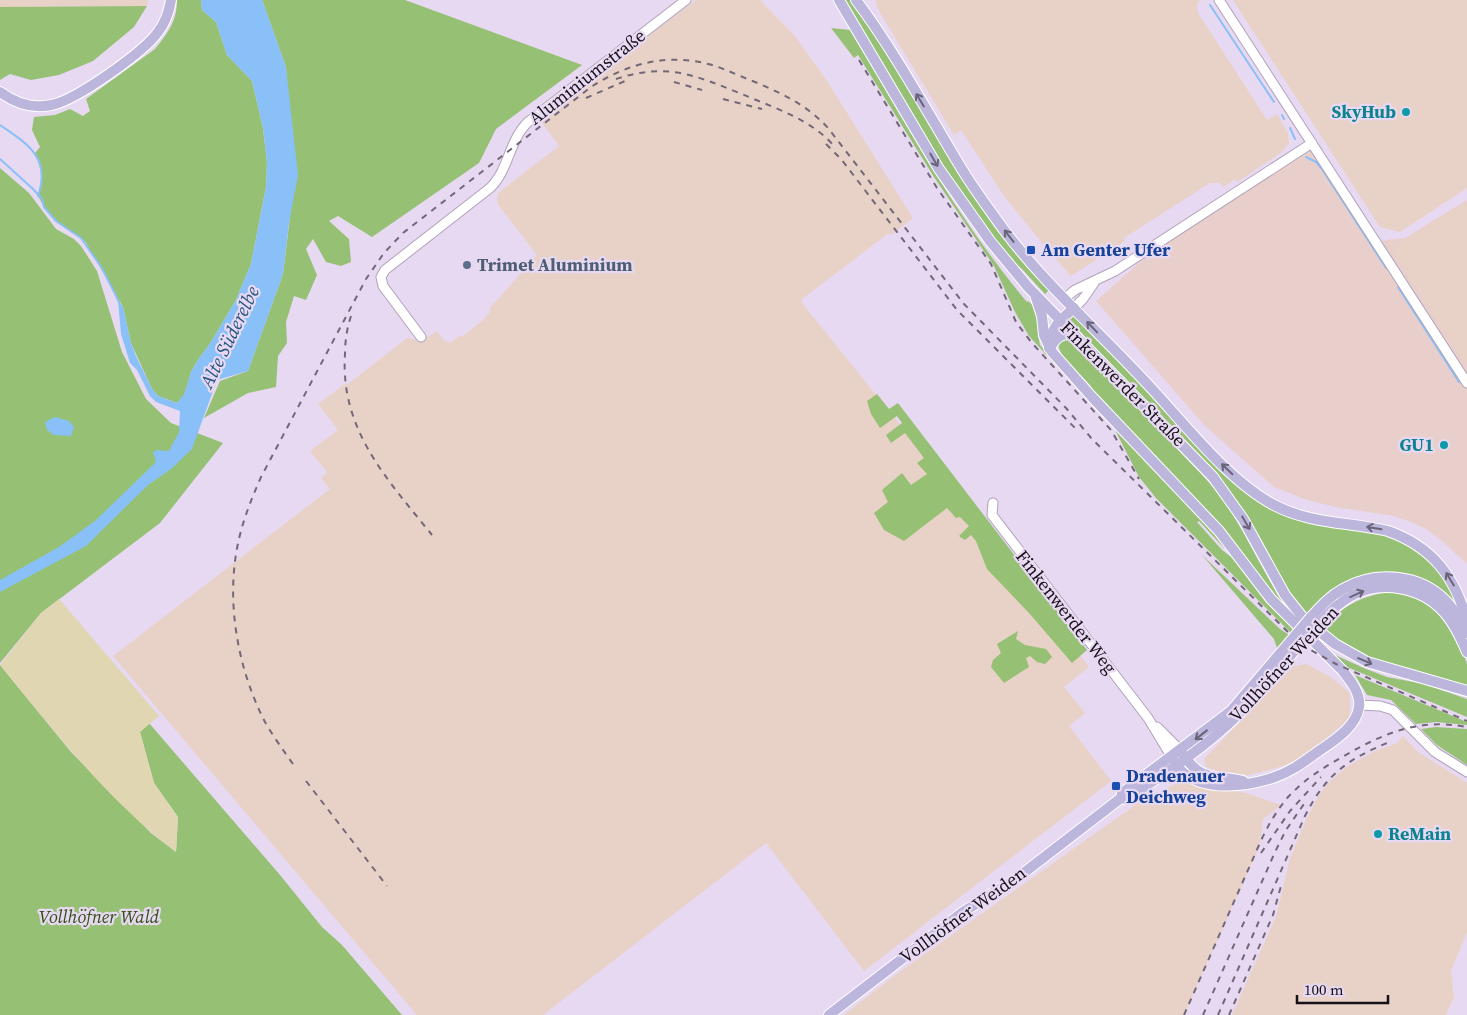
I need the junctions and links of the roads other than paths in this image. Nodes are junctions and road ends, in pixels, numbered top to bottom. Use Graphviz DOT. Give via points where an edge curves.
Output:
graph roads {
  1 [pos="171,0"];
  2 [pos="686,0"];
  3 [pos="839,0"];
  4 [pos="856,0"];
  5 [pos="1219,0"];
  6 [pos="0,92"];
  7 [pos="1312,143"];
  8 [pos="1094,282"];
  9 [pos="1033,292"];
  10 [pos="1065,298"];
  11 [pos="1074,308"];
  12 [pos="1051,311"];
  13 [pos="1060,320"];
  14 [pos="1043,323"];
  15 [pos="1076,336"];
  16 [pos="422,337"];
  17 [pos="1049,348"];
  18 [pos="1467,383"];
  19 [pos="993,504"];
  20 [pos="1315,620"];
  21 [pos="1467,621"];
  22 [pos="1467,633"];
  23 [pos="1467,652"];
  24 [pos="1467,691"];
  25 [pos="1360,705"];
  26 [pos="1179,758"];
  27 [pos="1467,772"];
  28 [pos="829,1015"];
  1 -- 6 [label="main road" via="164,23 150,42 72,98 36,106 15,101"];
  2 -- 16 [label="street, Aluminiumstraße" via="528,122 518,134 498,181 384,270 383,286"];
  3 -- 9 [label="main road, Finkenwerder Straße, one-way" via="939,169 990,242"];
  10 -- 4 [label="main road, Finkenwerder Straße, one-way" via="1025,255 985,203"];
  5 -- 7 [label="street"];
  7 -- 8 [label="street"];
  7 -- 18 [label="street"];
  8 -- 10 [label="street"];
  8 -- 11 [label="street"];
  9 -- 12 [label="main road, Finkenwerder Straße"];
  9 -- 14 [label="main road"];
  10 -- 11 [label="main road, Finkenwerder Straße"];
  10 -- 12 [label="main road"];
  11 -- 13 [label="main road"];
  21 -- 11 [label="main road, Finkenwerder Straße, one-way" via="1449,578 1419,546 1388,531 1303,517 1276,506 1251,490 1208,451"];
  12 -- 13 [label="main road, Finkenwerder Straße"];
  12 -- 14 [label="main road"];
  13 -- 15 [label="main road, Finkenwerder Straße"];
  13 -- 17 [label="main road" via="1052,332"];
  14 -- 17 [label="main road"];
  15 -- 17 [label="main road" via="1062,334"];
  15 -- 24 [label="main road, Finkenwerder Straße, one-way" via="1213,477 1244,519 1285,595 1312,627 1367,662"];
  17 -- 25 [label="main road" via="1219,530 1271,599 1346,675 1358,694"];
  19 -- 26 [label="street, Finkenwerder Weg" via="992,515"];
  20 -- 22 [label="main road, Vollhöfner Weiden" via="1330,598 1350,585 1384,577 1401,578 1440,595 1451,606"];
  20 -- 23 [label="main road, Vollhöfner Weiden, one-way" via="1356,593 1377,587 1403,588 1439,606 1451,620"];
  20 -- 26 [label="main road, Vollhöfner Weiden, bridge" via="1231,711"];
  25 -- 26 [label="main road" via="1350,726 1284,773 1243,785 1214,786 1188,776"];
  25 -- 27 [label="street" via="1394,710 1434,752"];
  26 -- 28 [label="main road, Vollhöfner Weiden" via="1122,793 1121,798 1011,882 963,912"];
}
